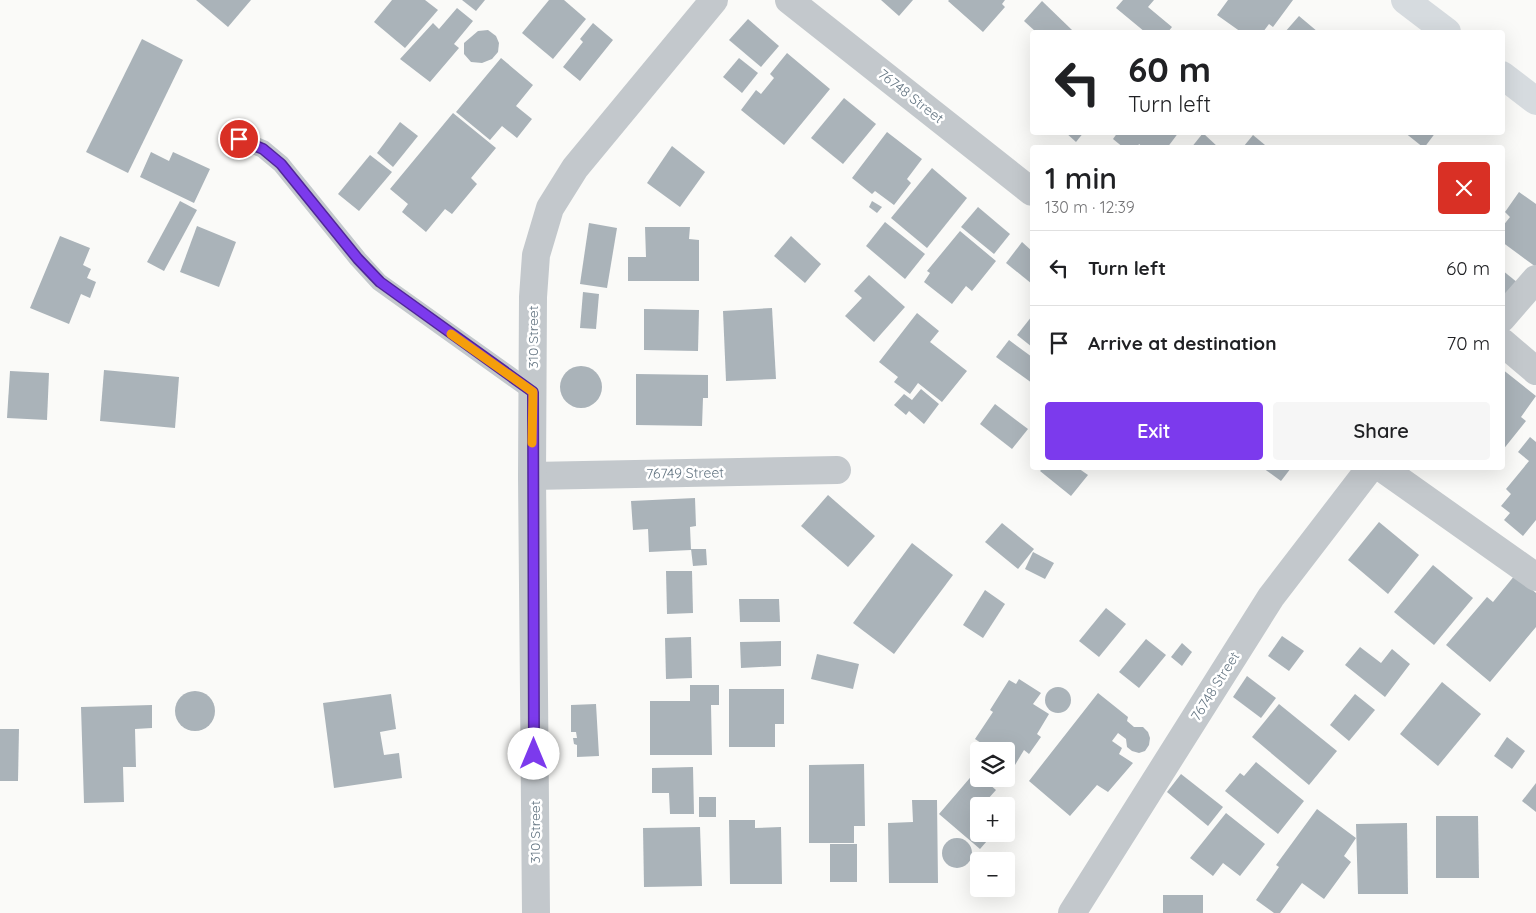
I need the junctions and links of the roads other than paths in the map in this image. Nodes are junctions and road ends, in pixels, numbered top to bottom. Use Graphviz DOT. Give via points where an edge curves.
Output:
graph roads {
  1 [pos="714,0"];
  2 [pos="789,0"];
  3 [pos="1405,0"];
  4 [pos="1444,30"];
  5 [pos="1505,77"];
  6 [pos="1536,100"];
  7 [pos="239,139"];
  8 [pos="1030,190"];
  9 [pos="1536,279"];
  10 [pos="1505,315"];
  11 [pos="1505,345"];
  12 [pos="1536,371"];
  13 [pos="533,392"];
  14 [pos="837,470"];
  15 [pos="1368,470"];
  16 [pos="1385,470"];
  17 [pos="532,476"];
  18 [pos="1536,577"];
  19 [pos="536,913"];
  20 [pos="1072,913"];
  1 -- 13 [label="street, 310 Street" via="575,168 550,208 536,255"];
  2 -- 8 [label="street, 76748 Street"];
  3 -- 4 [label="street"];
  5 -- 6 [label="street"];
  7 -- 13 [label="lane" via="263,149 281,164 380,282"];
  9 -- 10 [label="street"];
  11 -- 12 [label="street"];
  13 -- 17 [label="street, 310 Street"];
  14 -- 17 [label="street, 76749 Street"];
  15 -- 20 [label="street, 76748 Street" via="1271,597"];
  16 -- 18 [label="street"];
  17 -- 19 [label="street, 310 Street"];
}
